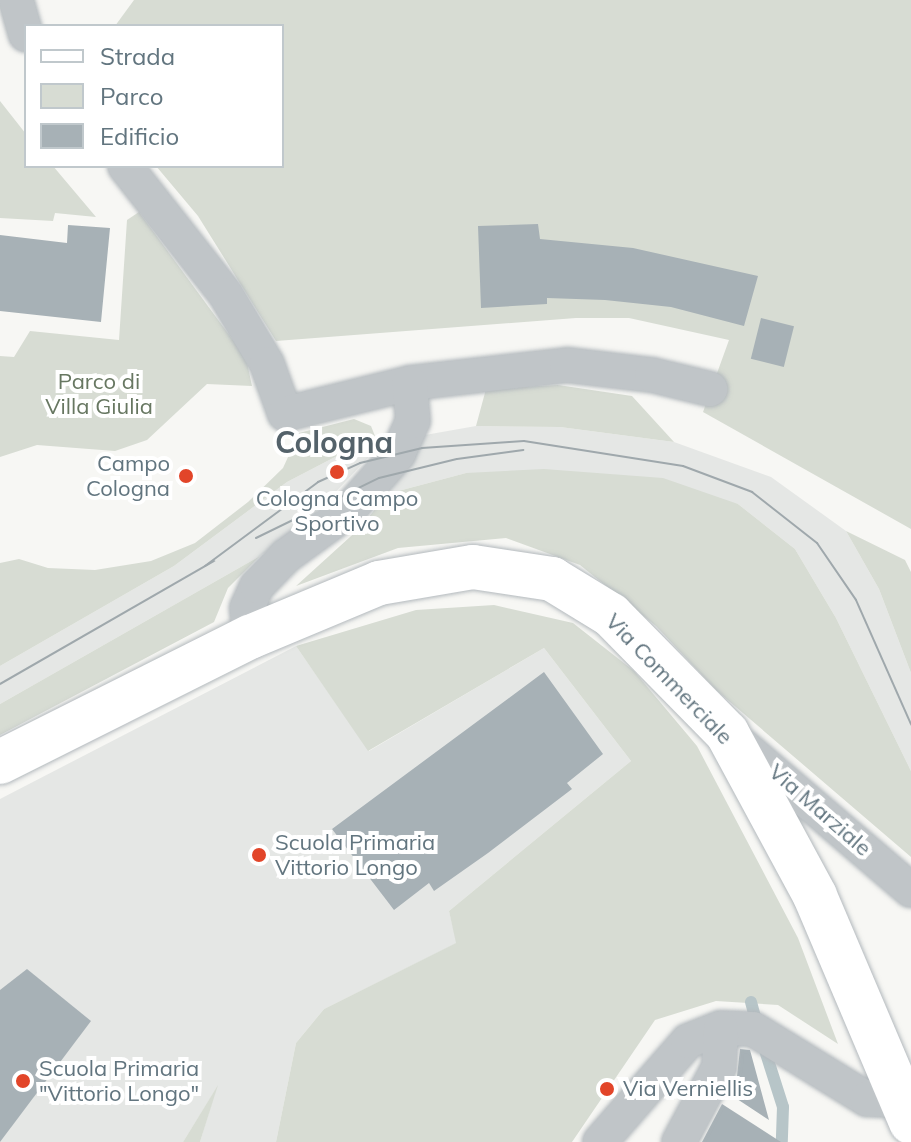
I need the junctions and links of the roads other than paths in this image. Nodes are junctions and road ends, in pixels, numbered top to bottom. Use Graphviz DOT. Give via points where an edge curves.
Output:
graph roads {
  1 [pos="16,0"];
  2 [pos="24,28"];
  3 [pos="127,168"];
  4 [pos="410,383"];
  5 [pos="710,389"];
  6 [pos="250,637"];
  7 [pos="727,733"];
  8 [pos="0,762"];
  9 [pos="911,890"];
  10 [pos="721,1028"];
  11 [pos="907,1112"];
  12 [pos="600,1142"];
  13 [pos="679,1142"];
  1 -- 2 [label="street"];
  3 -- 4 [label="street" via="226,295 267,364 285,414"];
  4 -- 5 [label="street" via="567,365 652,375"];
  4 -- 6 [label="street" via="413,421 398,454 348,511 286,556 257,586 247,608"];
  6 -- 7 [label="main road, Via Commerciale" via="379,583 433,570 509,569 552,579 611,615"];
  6 -- 8 [label="main road, Via Commerciale"];
  7 -- 9 [label="street, Via Marziale"];
  7 -- 11 [label="main road, Via Commerciale" via="815,896"];
  10 -- 11 [label="street" via="753,1029 867,1099"];
  10 -- 12 [label="street" via="688,1041"];
  10 -- 13 [label="street" via="719,1067"];
}
